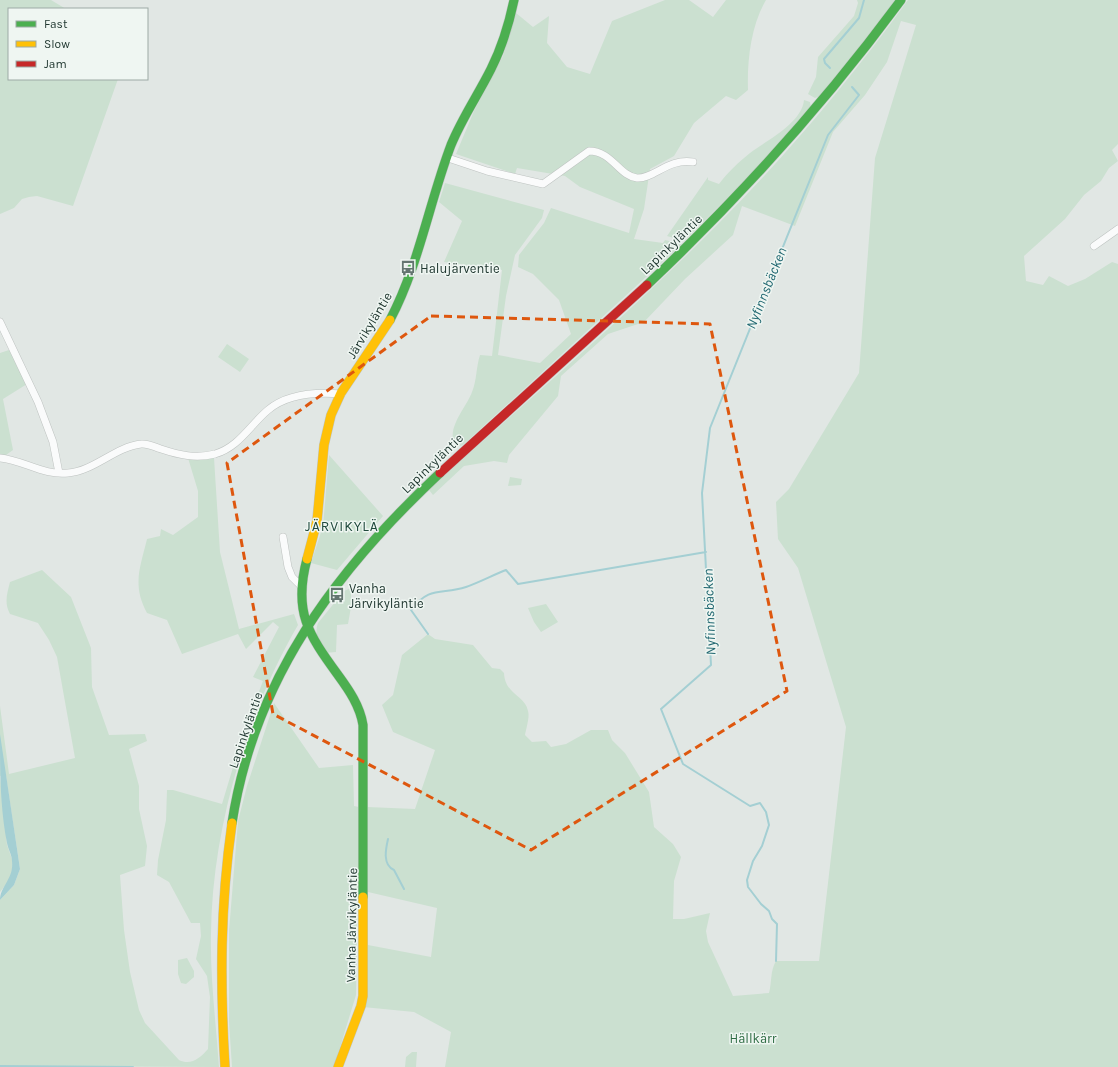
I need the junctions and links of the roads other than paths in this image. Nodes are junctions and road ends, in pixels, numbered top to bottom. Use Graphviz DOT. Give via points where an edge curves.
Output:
graph roads {
  1 [pos="514,0"];
  2 [pos="901,0"];
  3 [pos="448,158"];
  4 [pos="693,162"];
  5 [pos="1118,229"];
  6 [pos="1094,246"];
  7 [pos="0,322"];
  8 [pos="341,394"];
  9 [pos="0,458"];
  10 [pos="59,474"];
  11 [pos="283,537"];
  12 [pos="301,586"];
  13 [pos="307,626"];
  14 [pos="225,1067"];
  15 [pos="338,1067"];
  1 -- 3 [label="main road, Järvikyläntie" via="507,34 498,56 461,122"];
  2 -- 13 [label="main road, Lapinkyläntie" via="814,113 723,211 645,287 417,495 343,577"];
  3 -- 4 [label="street" via="487,171 543,184 589,151 604,154 631,176 640,178 683,160"];
  3 -- 8 [label="main road, Järvikyläntie" via="397,306"];
  5 -- 6 [label="street"];
  7 -- 10 [label="street" via="38,402 53,442"];
  8 -- 10 [label="street" via="317,393 281,402 269,409 231,447 215,454 184,456 142,444 115,453 77,471"];
  8 -- 12 [label="main road, Järvikyläntie" via="325,435 317,522"];
  9 -- 10 [label="street"];
  11 -- 12 [label="street" via="288,567 292,577"];
  12 -- 13 [label="main road, Järvikyläntie" via="302,609"];
  13 -- 14 [label="main road, Lapinkyläntie" via="280,674 254,736 242,776 228,843 223,880 220,970"];
  13 -- 15 [label="main road, Vanha Järvikyläntie" via="358,709 364,735 363,996"];
}
